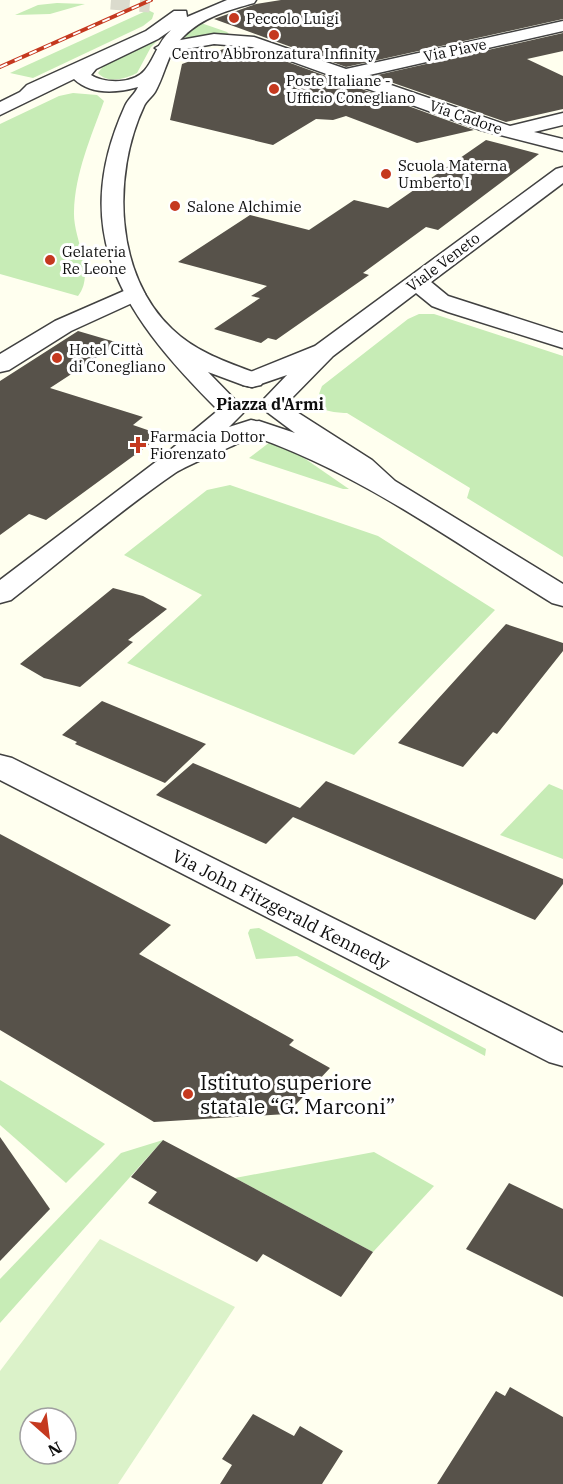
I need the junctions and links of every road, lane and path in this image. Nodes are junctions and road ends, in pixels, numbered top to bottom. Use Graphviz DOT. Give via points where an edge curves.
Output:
graph roads {
  1 [pos="248,0"];
  2 [pos="202,1"];
  3 [pos="563,26"];
  4 [pos="164,48"];
  5 [pos="90,64"];
  6 [pos="151,74"];
  7 [pos="347,74"];
  8 [pos="103,85"];
  9 [pos="27,96"];
  10 [pos="136,103"];
  11 [pos="0,109"];
  12 [pos="563,119"];
  13 [pos="509,132"];
  14 [pos="563,145"];
  15 [pos="563,173"];
  16 [pos="416,282"];
  17 [pos="133,294"];
  18 [pos="456,307"];
  19 [pos="376,312"];
  20 [pos="163,334"];
  21 [pos="563,341"];
  22 [pos="324,351"];
  23 [pos="0,365"];
  24 [pos="252,380"];
  25 [pos="278,405"];
  26 [pos="242,419"];
  27 [pos="385,487"];
  28 [pos="0,594"];
  29 [pos="563,597"];
  30 [pos="0,766"];
  31 [pos="563,1051"];
  1 -- 4 [label="street" via="210,10 182,29"];
  2 -- 5 [label="street" via="170,8 152,35"];
  3 -- 7 [label="street, Via Piave"];
  4 -- 6 [label="street"];
  4 -- 7 [label="street, Via Cadore" via="200,40 242,40"];
  5 -- 8 [label="street" via="81,76"];
  5 -- 9 [label="street" via="34,89"];
  6 -- 8 [label="street" via="137,83"];
  6 -- 10 [label="street"];
  7 -- 13 [label="street, Via Cadore"];
  8 -- 9 [label="street" via="55,88"];
  8 -- 10 [label="street"];
  9 -- 11 [label="street"];
  10 -- 17 [label="street" via="114,170 111,208 119,263"];
  12 -- 13 [label="street"];
  13 -- 14 [label="street, Via Cadore"];
  15 -- 16 [label="street, Viale Veneto"];
  16 -- 18 [label="street" via="440,301"];
  16 -- 19 [label="street, Viale Veneto"];
  17 -- 20 [label="street"];
  17 -- 23 [label="street" via="63,326"];
  18 -- 19 [label="street" via="411,306"];
  18 -- 21 [label="street"];
  19 -- 22 [label="street, Viale Veneto"];
  20 -- 24 [label="street" via="200,360"];
  20 -- 26 [label="street" via="197,375"];
  22 -- 24 [label="street, Viale Veneto"];
  22 -- 25 [label="street, Viale Veneto"];
  24 -- 25 [label="street" via="272,386"];
  24 -- 26 [label="street, Viale Veneto" via="225,389"];
  25 -- 26 [label="street, Viale Veneto" via="279,419 275,423"];
  25 -- 27 [label="street" via="363,466"];
  26 -- 27 [label="street" via="314,449"];
  26 -- 28 [label="street, Viale Veneto" via="166,467"];
  27 -- 29 [label="street"];
  30 -- 31 [label="street, Via John Fitzgerald Kennedy"];
}
